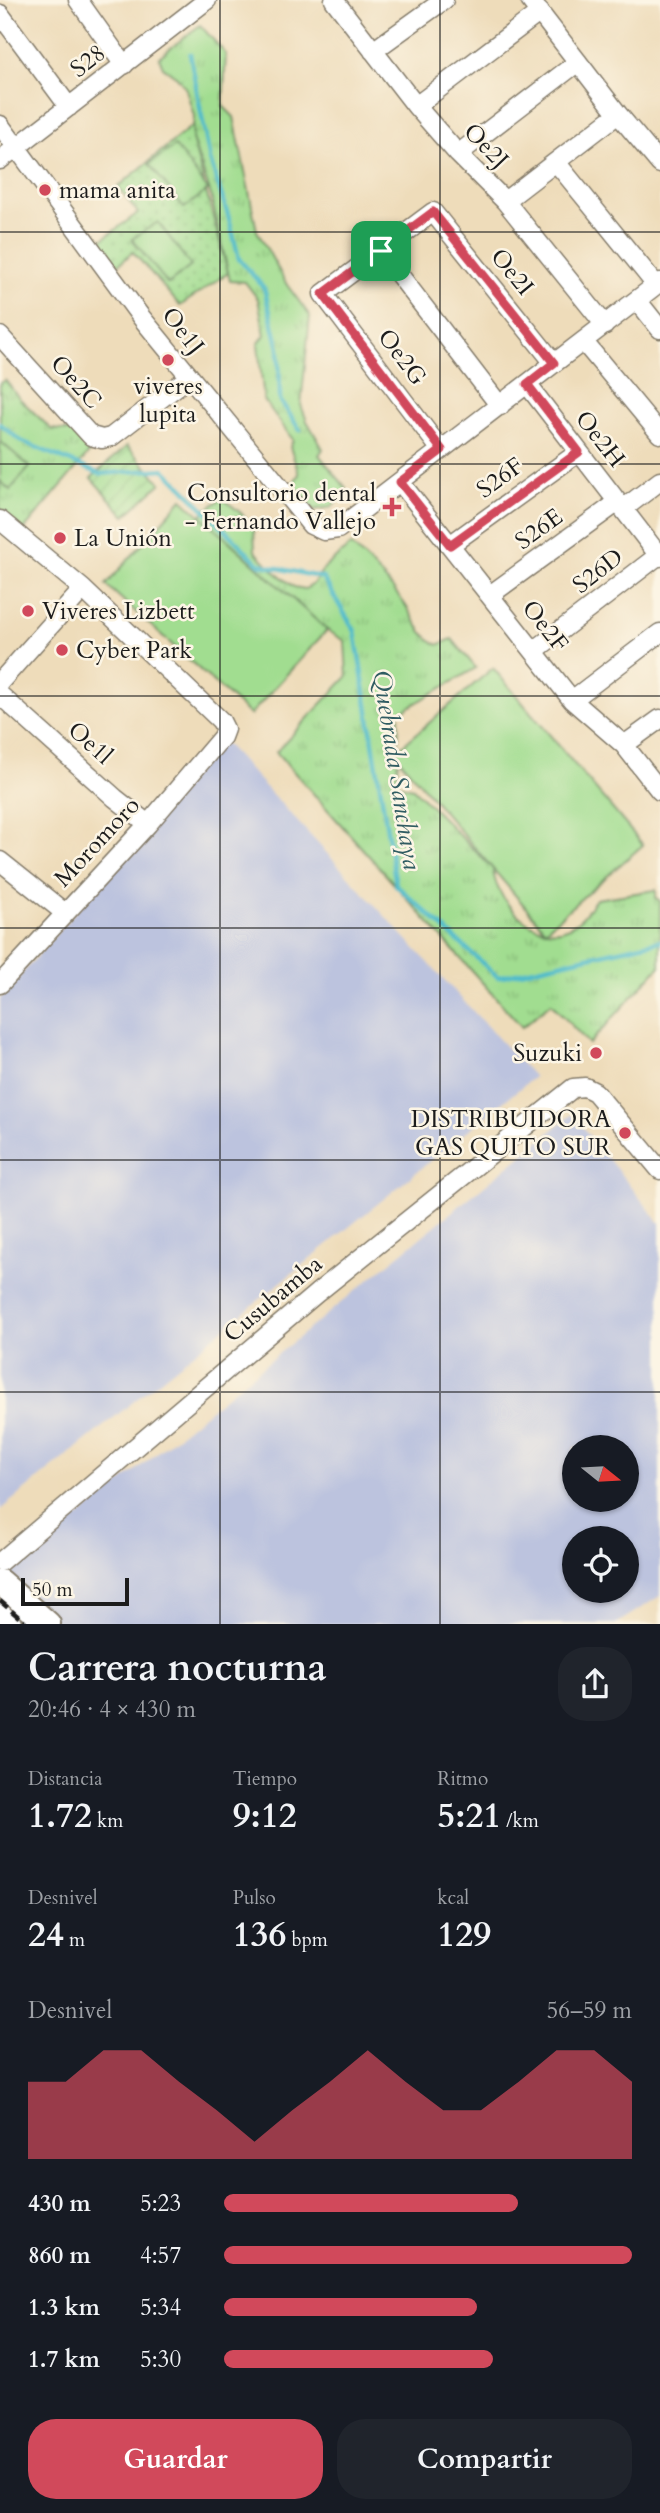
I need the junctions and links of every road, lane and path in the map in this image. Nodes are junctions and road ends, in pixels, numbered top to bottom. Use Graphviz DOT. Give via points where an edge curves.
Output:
graph roads {
  1 [pos="78,0"];
  2 [pos="206,0"];
  3 [pos="334,0"];
  4 [pos="444,0"];
  5 [pos="535,6"];
  6 [pos="0,14"];
  7 [pos="373,51"];
  8 [pos="578,62"];
  9 [pos="124,65"];
  10 [pos="416,106"];
  11 [pos="69,107"];
  12 [pos="618,114"];
  13 [pos="0,125"];
  14 [pos="17,148"];
  15 [pos="458,154"];
  16 [pos="0,160"];
  17 [pos="556,162"];
  18 [pos="660,164"];
  19 [pos="505,201"];
  20 [pos="381,251"];
  21 [pos="658,284"];
  22 [pos="637,300"];
  23 [pos="605,326"];
  24 [pos="660,329"];
  25 [pos="0,336"];
  26 [pos="583,341"];
  27 [pos="554,363"];
  28 [pos="188,377"];
  29 [pos="527,384"];
  30 [pos="500,406"];
  31 [pos="660,434"];
  32 [pos="442,450"];
  33 [pos="579,452"];
  34 [pos="660,481"];
  35 [pos="400,482"];
  36 [pos="620,505"];
  37 [pos="0,520"];
  38 [pos="450,545"];
  39 [pos="659,556"];
  40 [pos="83,589"];
  41 [pos="490,595"];
  42 [pos="660,633"];
  43 [pos="534,652"];
  44 [pos="0,682"];
  45 [pos="0,695"];
  46 [pos="572,700"];
  47 [pos="660,719"];
  48 [pos="624,745"];
  49 [pos="660,791"];
  50 [pos="148,824"];
  51 [pos="0,861"];
  52 [pos="65,913"];
  53 [pos="0,984"];
  54 [pos="660,1170"];
  55 [pos="0,1562"];
  56 [pos="0,1582"];
  57 [pos="0,1616"];
  58 [pos="9,1624"];
  59 [pos="48,1624"];
  1 -- 9 [label="street"];
  2 -- 9 [label="street, S28"];
  3 -- 7 [label="street, Oe2J"];
  4 -- 7 [label="street"];
  5 -- 8 [label="street"];
  5 -- 10 [label="street"];
  6 -- 11 [label="street"];
  7 -- 10 [label="street, Oe2J"];
  8 -- 12 [label="street"];
  8 -- 15 [label="street"];
  9 -- 11 [label="street, S28"];
  10 -- 15 [label="street, Oe2J"];
  11 -- 14 [label="street, S28"];
  12 -- 17 [label="street"];
  12 -- 18 [label="street"];
  13 -- 14 [label="street, Oe1J"];
  14 -- 16 [label="street, S28"];
  14 -- 28 [label="street, Oe1J"];
  15 -- 19 [label="street, Oe2J"];
  17 -- 19 [label="street"];
  17 -- 21 [label="street"];
  19 -- 23 [label="street, Oe2J"];
  20 -- 27 [label="street, Oe2I" via="433,212"];
  20 -- 30 [label="street"];
  20 -- 32 [label="street, Oe2G" via="323,294"];
  21 -- 22 [label="street"];
  22 -- 23 [label="street"];
  22 -- 24 [label="street"];
  23 -- 26 [label="street"];
  25 -- 28 [label="street, Oe2C" via="91,436 102,439 111,437"];
  26 -- 27 [label="street"];
  26 -- 31 [label="street"];
  27 -- 29 [label="street"];
  28 -- 35 [label="street, Oe1J" via="311,525 324,531 338,528"];
  29 -- 30 [label="street"];
  29 -- 33 [label="street, Oe2H"];
  30 -- 32 [label="street"];
  32 -- 35 [label="street"];
  33 -- 36 [label="street, Oe2H"];
  33 -- 38 [label="street, S26F"];
  34 -- 36 [label="street, S26E"];
  35 -- 38 [label="street, Oe2F"];
  36 -- 39 [label="street, Oe2H"];
  36 -- 41 [label="street, S26E"];
  37 -- 40 [label="street"];
  38 -- 41 [label="street, Oe2F"];
  39 -- 43 [label="street, S26D"];
  40 -- 44 [label="street"];
  40 -- 50 [label="street, Moromoro" via="225,729"];
  41 -- 43 [label="street, Oe2F"];
  42 -- 46 [label="street"];
  43 -- 46 [label="street, Oe2F"];
  45 -- 50 [label="street, Oe1l"];
  46 -- 48 [label="street, Oe2F"];
  47 -- 48 [label="street"];
  48 -- 49 [label="street, Oe2F"];
  50 -- 52 [label="street, Moromoro"];
  51 -- 52 [label="street"];
  52 -- 53 [label="street, Moromoro"];
  54 -- 55 [label="street, Cusubamba" via="595,1093 585,1087 573,1088 317,1293"];
  56 -- 59 [label="main road"];
  57 -- 58 [label="main road"];
}
